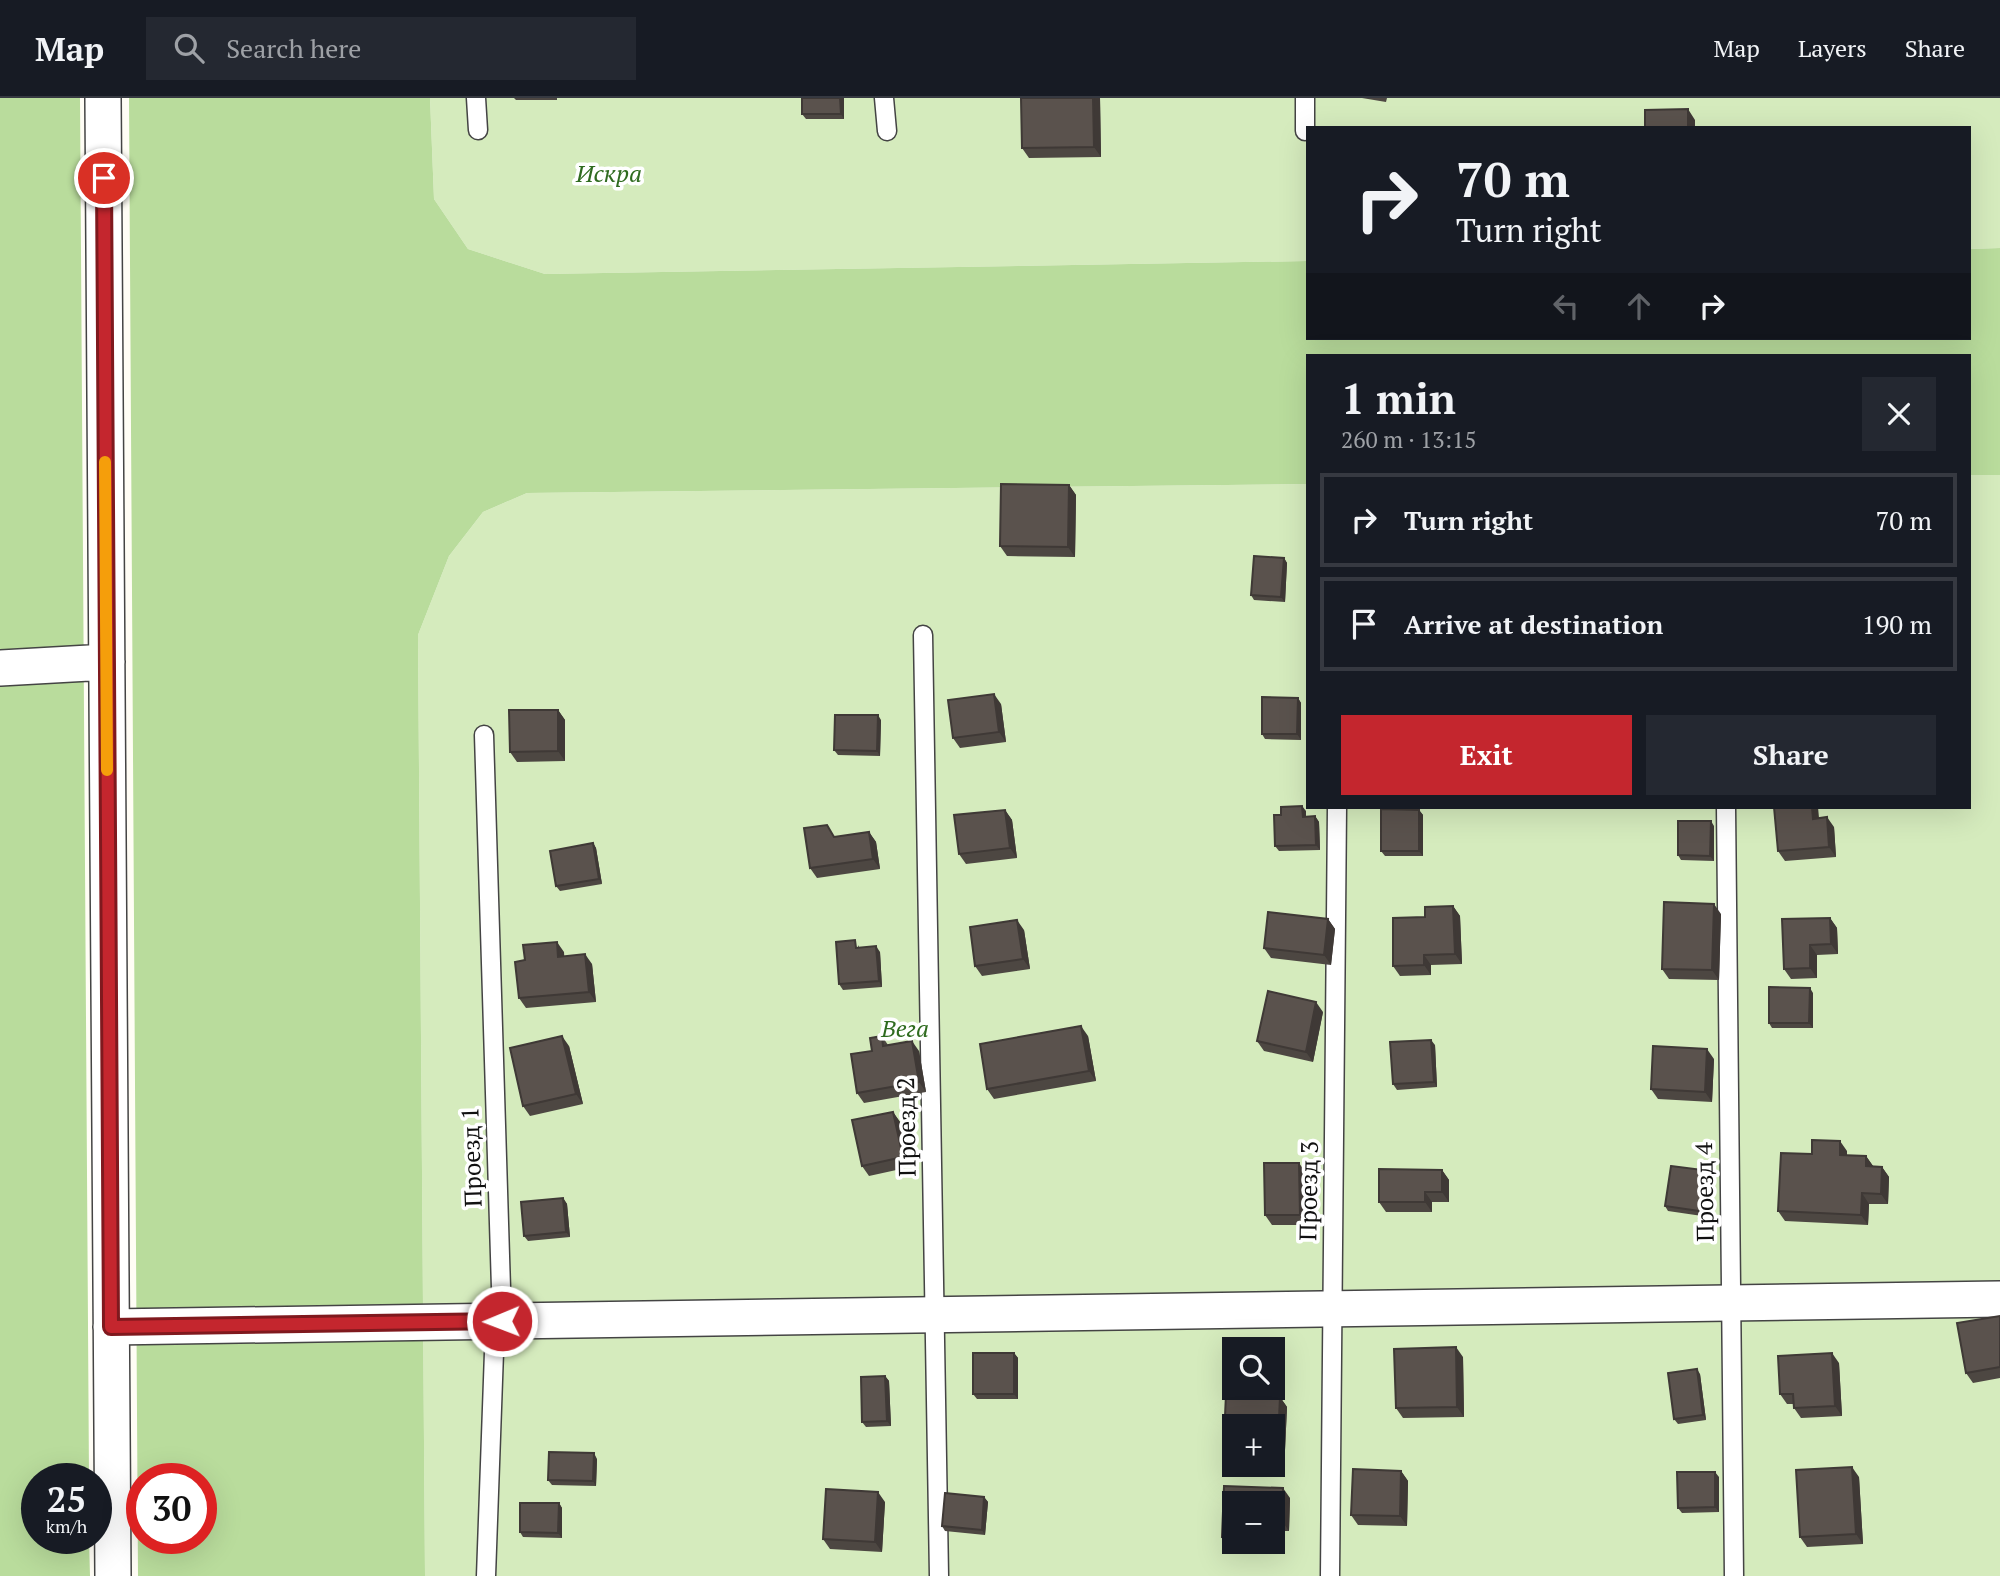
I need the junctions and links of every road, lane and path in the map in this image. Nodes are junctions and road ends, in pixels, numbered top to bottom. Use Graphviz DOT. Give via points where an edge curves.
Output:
graph roads {
  1 [pos="103,98"];
  2 [pos="477,98"];
  3 [pos="884,98"];
  4 [pos="1305,98"];
  5 [pos="478,130"];
  6 [pos="887,131"];
  7 [pos="1304,131"];
  8 [pos="923,635"];
  9 [pos="107,662"];
  10 [pos="0,668"];
  11 [pos="484,735"];
  12 [pos="1337,809"];
  13 [pos="1726,809"];
  14 [pos="2000,1299"];
  15 [pos="1731,1303"];
  16 [pos="1332,1309"];
  17 [pos="935,1315"];
  18 [pos="502,1321"];
  19 [pos="111,1327"];
  20 [pos="113,1576"];
  21 [pos="486,1576"];
  22 [pos="939,1576"];
  23 [pos="1330,1576"];
  24 [pos="1734,1576"];
  1 -- 9 [label="street"];
  2 -- 5 [label="lane"];
  3 -- 6 [label="lane"];
  4 -- 7 [label="lane"];
  8 -- 17 [label="lane, Проезд 2"];
  9 -- 10 [label="street"];
  9 -- 19 [label="street"];
  11 -- 18 [label="lane, Проезд 1"];
  12 -- 16 [label="lane, Проезд 3"];
  13 -- 15 [label="lane, Проезд 4"];
  14 -- 15 [label="street"];
  15 -- 16 [label="street"];
  15 -- 24 [label="lane, Проезд 4"];
  16 -- 17 [label="street"];
  16 -- 23 [label="lane, Проезд 3"];
  17 -- 18 [label="street"];
  17 -- 22 [label="lane, Проезд 2"];
  18 -- 19 [label="street"];
  18 -- 21 [label="lane, Проезд 1" via="494,1352"];
  19 -- 20 [label="street"];
}
